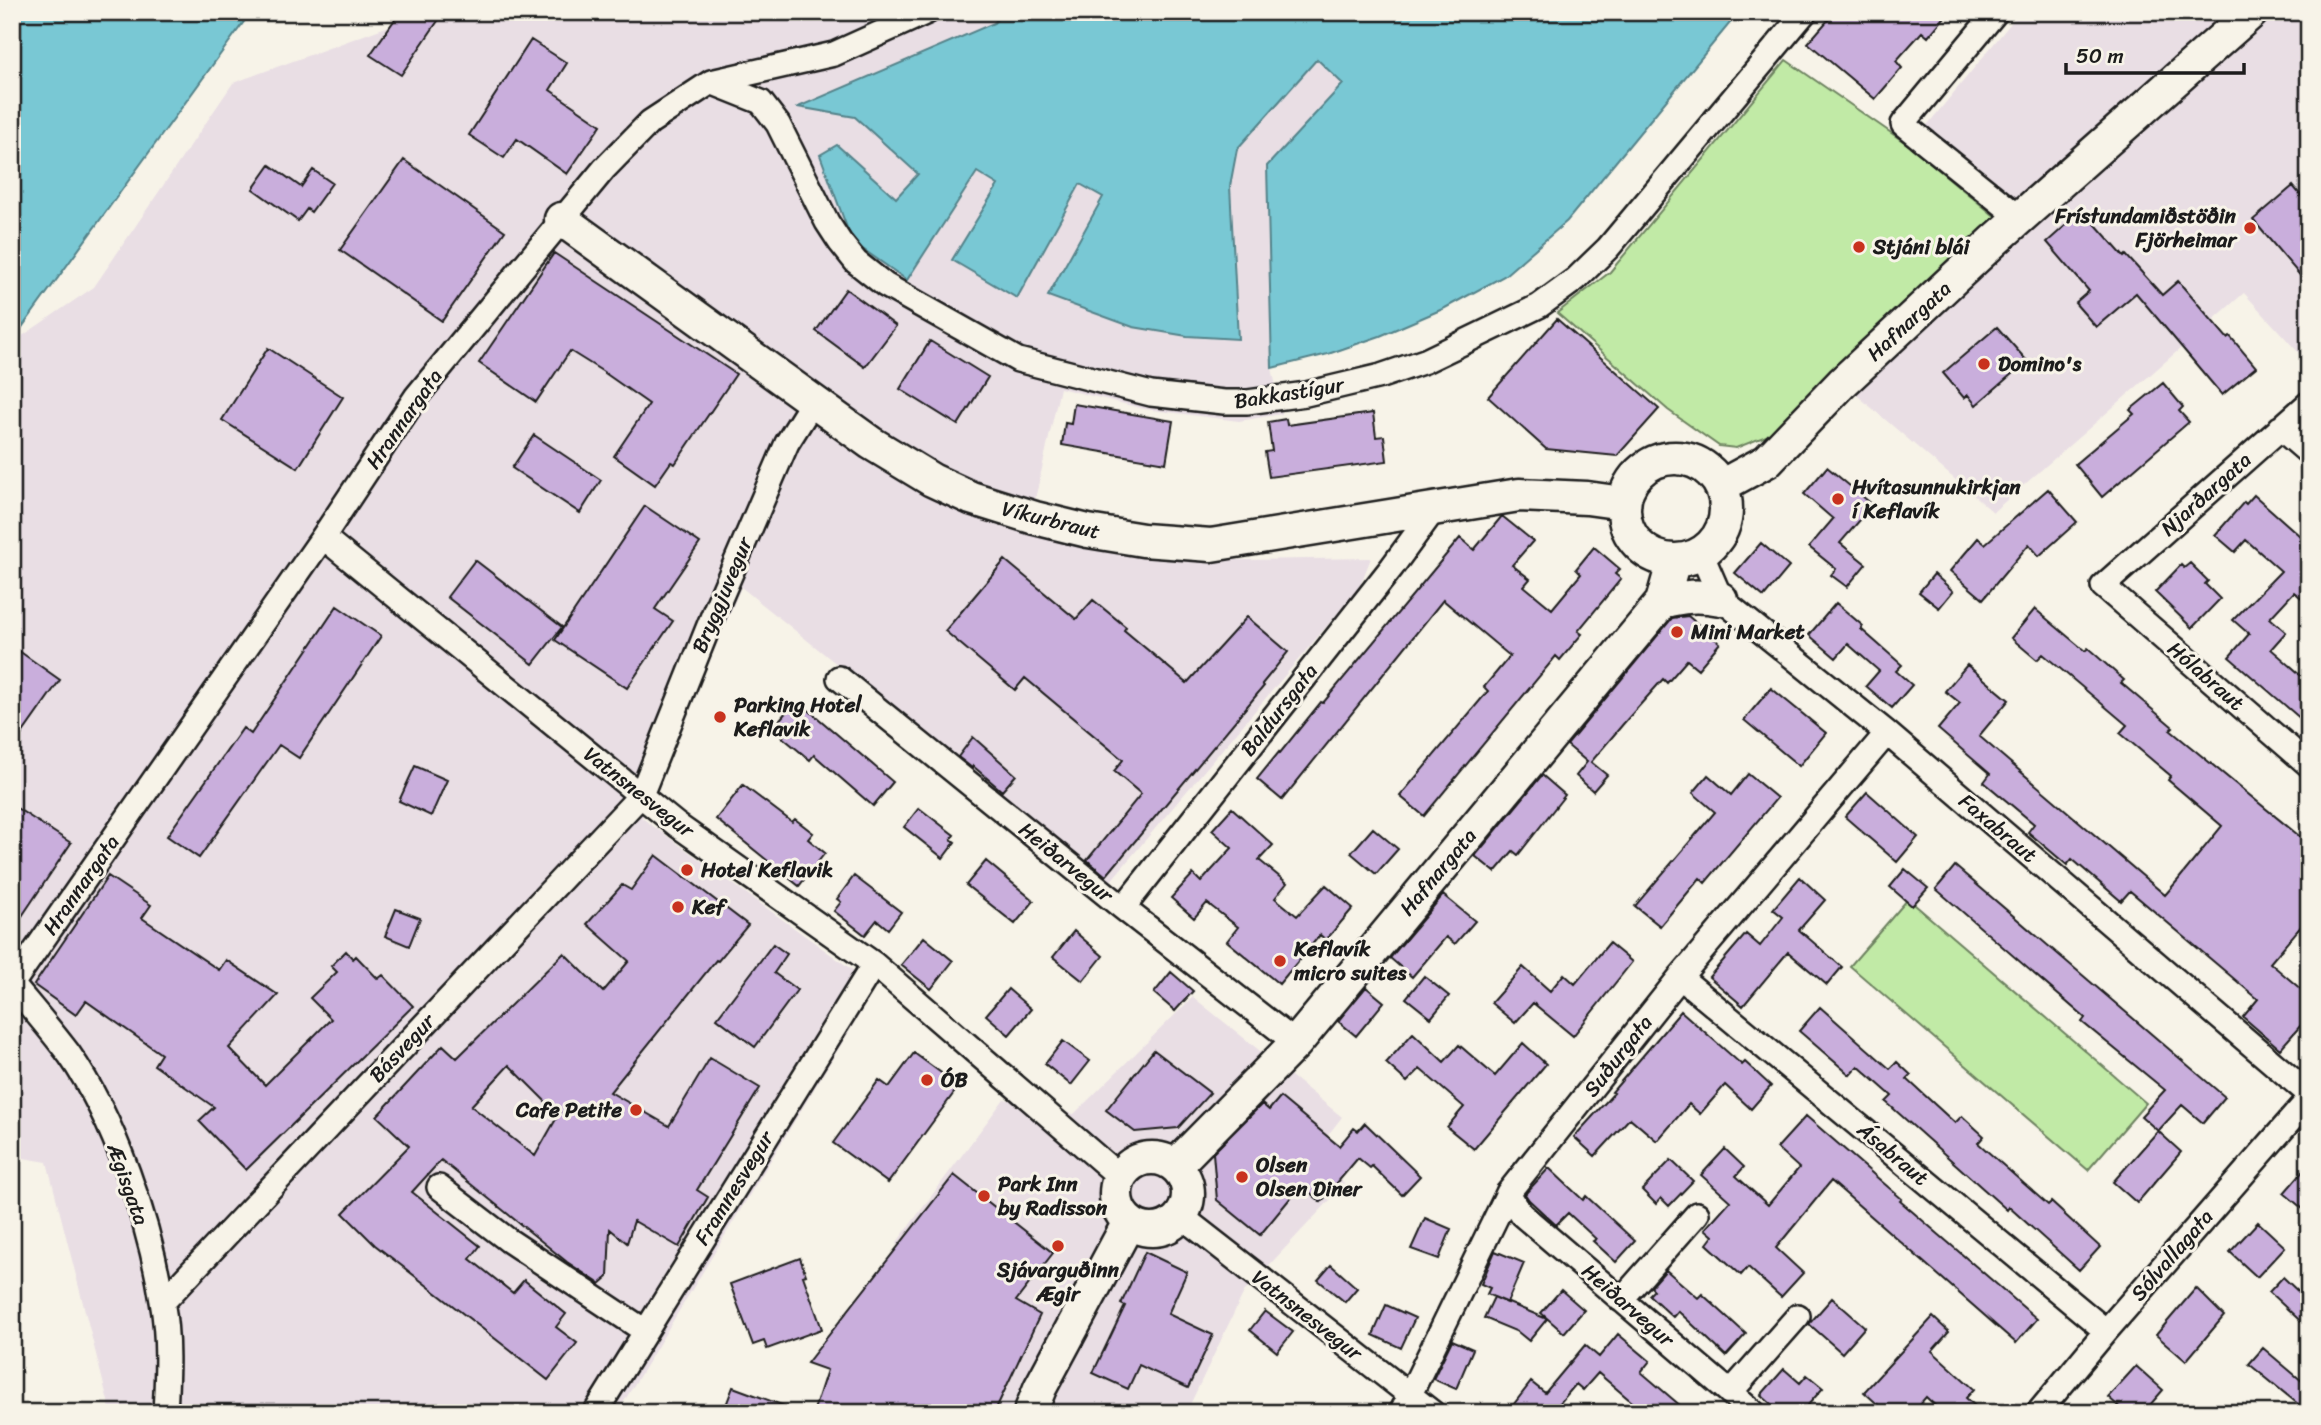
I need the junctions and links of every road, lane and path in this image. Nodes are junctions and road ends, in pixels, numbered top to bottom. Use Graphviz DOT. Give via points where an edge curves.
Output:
graph roads {
  1 [pos="927,12"];
  2 [pos="1805,12"];
  3 [pos="1996,12"];
  4 [pos="2252,12"];
  5 [pos="711,82"];
  6 [pos="2020,218"];
  7 [pos="561,219"];
  8 [pos="814,400"];
  9 [pos="2309,403"];
  10 [pos="2280,428"];
  11 [pos="2309,453"];
  12 [pos="1721,486"];
  13 [pos="1623,503"];
  14 [pos="1433,510"];
  15 [pos="323,537"];
  16 [pos="1688,556"];
  17 [pos="2103,586"];
  18 [pos="1721,599"];
  19 [pos="1662,602"];
  20 [pos="839,678"];
  21 [pos="1887,733"];
  22 [pos="2309,765"];
  23 [pos="641,795"];
  24 [pos="1123,908"];
  25 [pos="874,964"];
  26 [pos="1680,977"];
  27 [pos="12,984"];
  28 [pos="1296,1043"];
  29 [pos="2309,1096"];
  30 [pos="1175,1166"];
  31 [pos="1120,1177"];
  32 [pos="439,1187"];
  33 [pos="1508,1193"];
  34 [pos="1697,1214"];
  35 [pos="1181,1216"];
  36 [pos="1129,1222"];
  37 [pos="1621,1300"];
  38 [pos="163,1302"];
  39 [pos="1798,1316"];
  40 [pos="645,1331"];
  41 [pos="2106,1331"];
  42 [pos="1730,1393"];
  43 [pos="1405,1404"];
  44 [pos="165,1413"];
  45 [pos="595,1413"];
  46 [pos="1030,1413"];
  47 [pos="1433,1413"];
  48 [pos="1754,1413"];
  49 [pos="2038,1413"];
  1 -- 5 [label="street, Hrannargata" via="834,54"];
  2 -- 5 [label="street, Bakkastígur" via="1608,248 1539,306 1436,357 1381,376 1247,402 1151,394 1018,360 915,304 856,262 840,242 778,124 761,102"];
  3 -- 6 [label="street" via="1903,124"];
  4 -- 6 [label="street, Hafnargata"];
  5 -- 7 [label="street, Hrannargata" via="650,122"];
  6 -- 12 [label="street, Hafnargata" via="1842,383 1767,461"];
  7 -- 8 [label="street, Víkurbraut"];
  7 -- 15 [label="street, Hrannargata" via="416,397"];
  8 -- 14 [label="street, Víkurbraut" via="871,443 932,480 981,501 1035,518 1143,541 1211,545"];
  8 -- 23 [label="street, Bryggjuvegur" via="782,455"];
  9 -- 10 [label="street, Njarðargata"];
  10 -- 11 [label="street"];
  10 -- 17 [label="street, Njarðargata"];
  12 -- 13 [label="street" via="1698,463 1666,458 1637,473"];
  12 -- 16 [label="street, Hafnargata" via="1726,516 1721,530 1713,543"];
  13 -- 14 [label="street, Víkurbraut" via="1519,495"];
  13 -- 16 [label="street" via="1628,531 1647,552 1660,558"];
  14 -- 24 [label="street, Baldursgata"];
  15 -- 23 [label="street, Vatnsnesvegur"];
  15 -- 27 [label="street, Hrannargata"];
  16 -- 18 [label="street, Faxabraut"];
  16 -- 19 [label="street, Hafnargata"];
  17 -- 22 [label="street, Hólabraut"];
  18 -- 19 [label="street" via="1699,595"];
  18 -- 21 [label="street, Faxabraut"];
  19 -- 28 [label="street, Hafnargata"];
  20 -- 24 [label="street, Heiðarvegur"];
  21 -- 26 [label="street, Suðurgata"];
  21 -- 29 [label="street, Faxabraut"];
  23 -- 25 [label="street, Vatnsnesvegur"];
  23 -- 38 [label="street, Básvegur"];
  24 -- 28 [label="street, Heiðarvegur"];
  25 -- 31 [label="street, Vatnsnesvegur"];
  25 -- 40 [label="street, Framnesvegur"];
  26 -- 33 [label="street, Suðurgata"];
  26 -- 41 [label="street, Ásabraut"];
  27 -- 38 [label="street, Ægisgata" via="70,1056 100,1109 127,1172"];
  28 -- 30 [label="street, Hafnargata"];
  29 -- 41 [label="street, Sólvallagata"];
  30 -- 31 [label="street" via="1159,1158 1140,1159"];
  30 -- 35 [label="street" via="1188,1190"];
  31 -- 36 [label="street" via="1116,1201"];
  32 -- 40 [label="street" via="508,1240"];
  33 -- 37 [label="street, Heiðarvegur" via="1521,1214"];
  33 -- 43 [label="street, Suðurgata"];
  34 -- 37 [label="street"];
  35 -- 36 [label="street" via="1173,1224 1150,1231"];
  35 -- 43 [label="street, Vatnsnesvegur"];
  36 -- 46 [label="street"];
  37 -- 42 [label="street, Heiðarvegur"];
  38 -- 44 [label="street, Ægisgata" via="168,1366"];
  39 -- 42 [label="street"];
  40 -- 45 [label="street, Framnesvegur"];
  41 -- 49 [label="street, Sólvallagata"];
  42 -- 48 [label="street, Heiðarvegur"];
  43 -- 47 [label="street, Vatnsnesvegur"];
}
